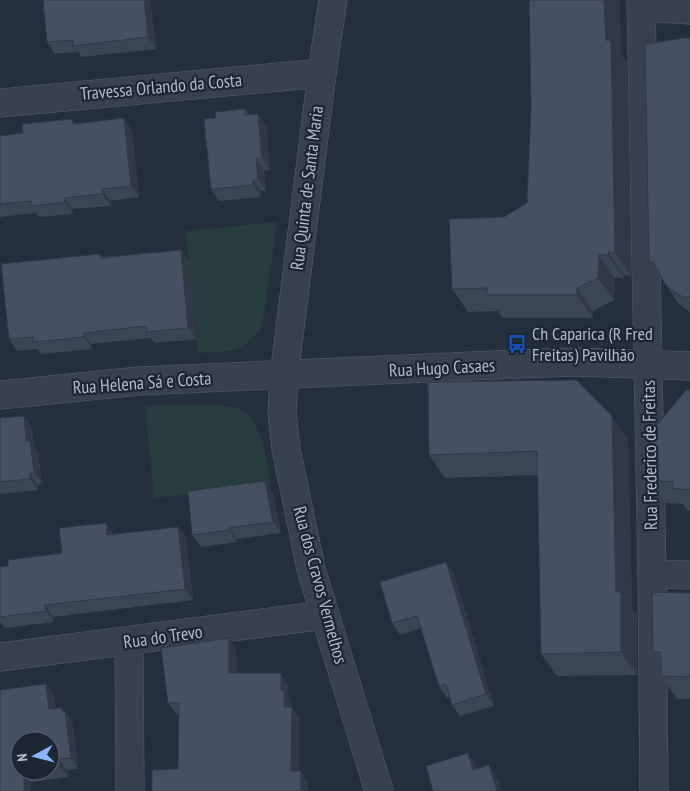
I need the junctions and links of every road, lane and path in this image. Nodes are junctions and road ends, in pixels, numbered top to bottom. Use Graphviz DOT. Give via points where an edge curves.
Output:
graph roads {
  1 [pos="333,0"];
  2 [pos="641,3"];
  3 [pos="690,10"];
  4 [pos="322,73"];
  5 [pos="0,103"];
  6 [pos="648,363"];
  7 [pos="690,366"];
  8 [pos="284,376"];
  9 [pos="0,394"];
  10 [pos="652,574"];
  11 [pos="690,575"];
  12 [pos="325,615"];
  13 [pos="129,642"];
  14 [pos="0,657"];
  15 [pos="130,791"];
  16 [pos="379,791"];
  17 [pos="654,791"];
  1 -- 4 [label="street, Rua Quinta de Santa Maria"];
  2 -- 3 [label="street"];
  2 -- 6 [label="street, Rua Frederico de Freitas"];
  4 -- 5 [label="street, Travessa Orlando da Costa"];
  4 -- 8 [label="street, Rua Quinta de Santa Maria"];
  6 -- 7 [label="street, Rua Hugo Casaes"];
  6 -- 8 [label="street, Rua Hugo Casaes" via="578,362"];
  6 -- 10 [label="street, Rua Frederico de Freitas"];
  8 -- 9 [label="street, Rua Helena Sá e Costa" via="139,381"];
  8 -- 12 [label="street, Rua dos Cravos Vermelhos" via="282,413 286,449 311,569"];
  10 -- 11 [label="street"];
  10 -- 17 [label="street, Rua Frederico de Freitas"];
  12 -- 13 [label="street, Rua do Trevo"];
  12 -- 16 [label="street, Rua dos Cravos Vermelhos"];
  13 -- 14 [label="street, Rua do Trevo"];
  13 -- 15 [label="street"];
}
